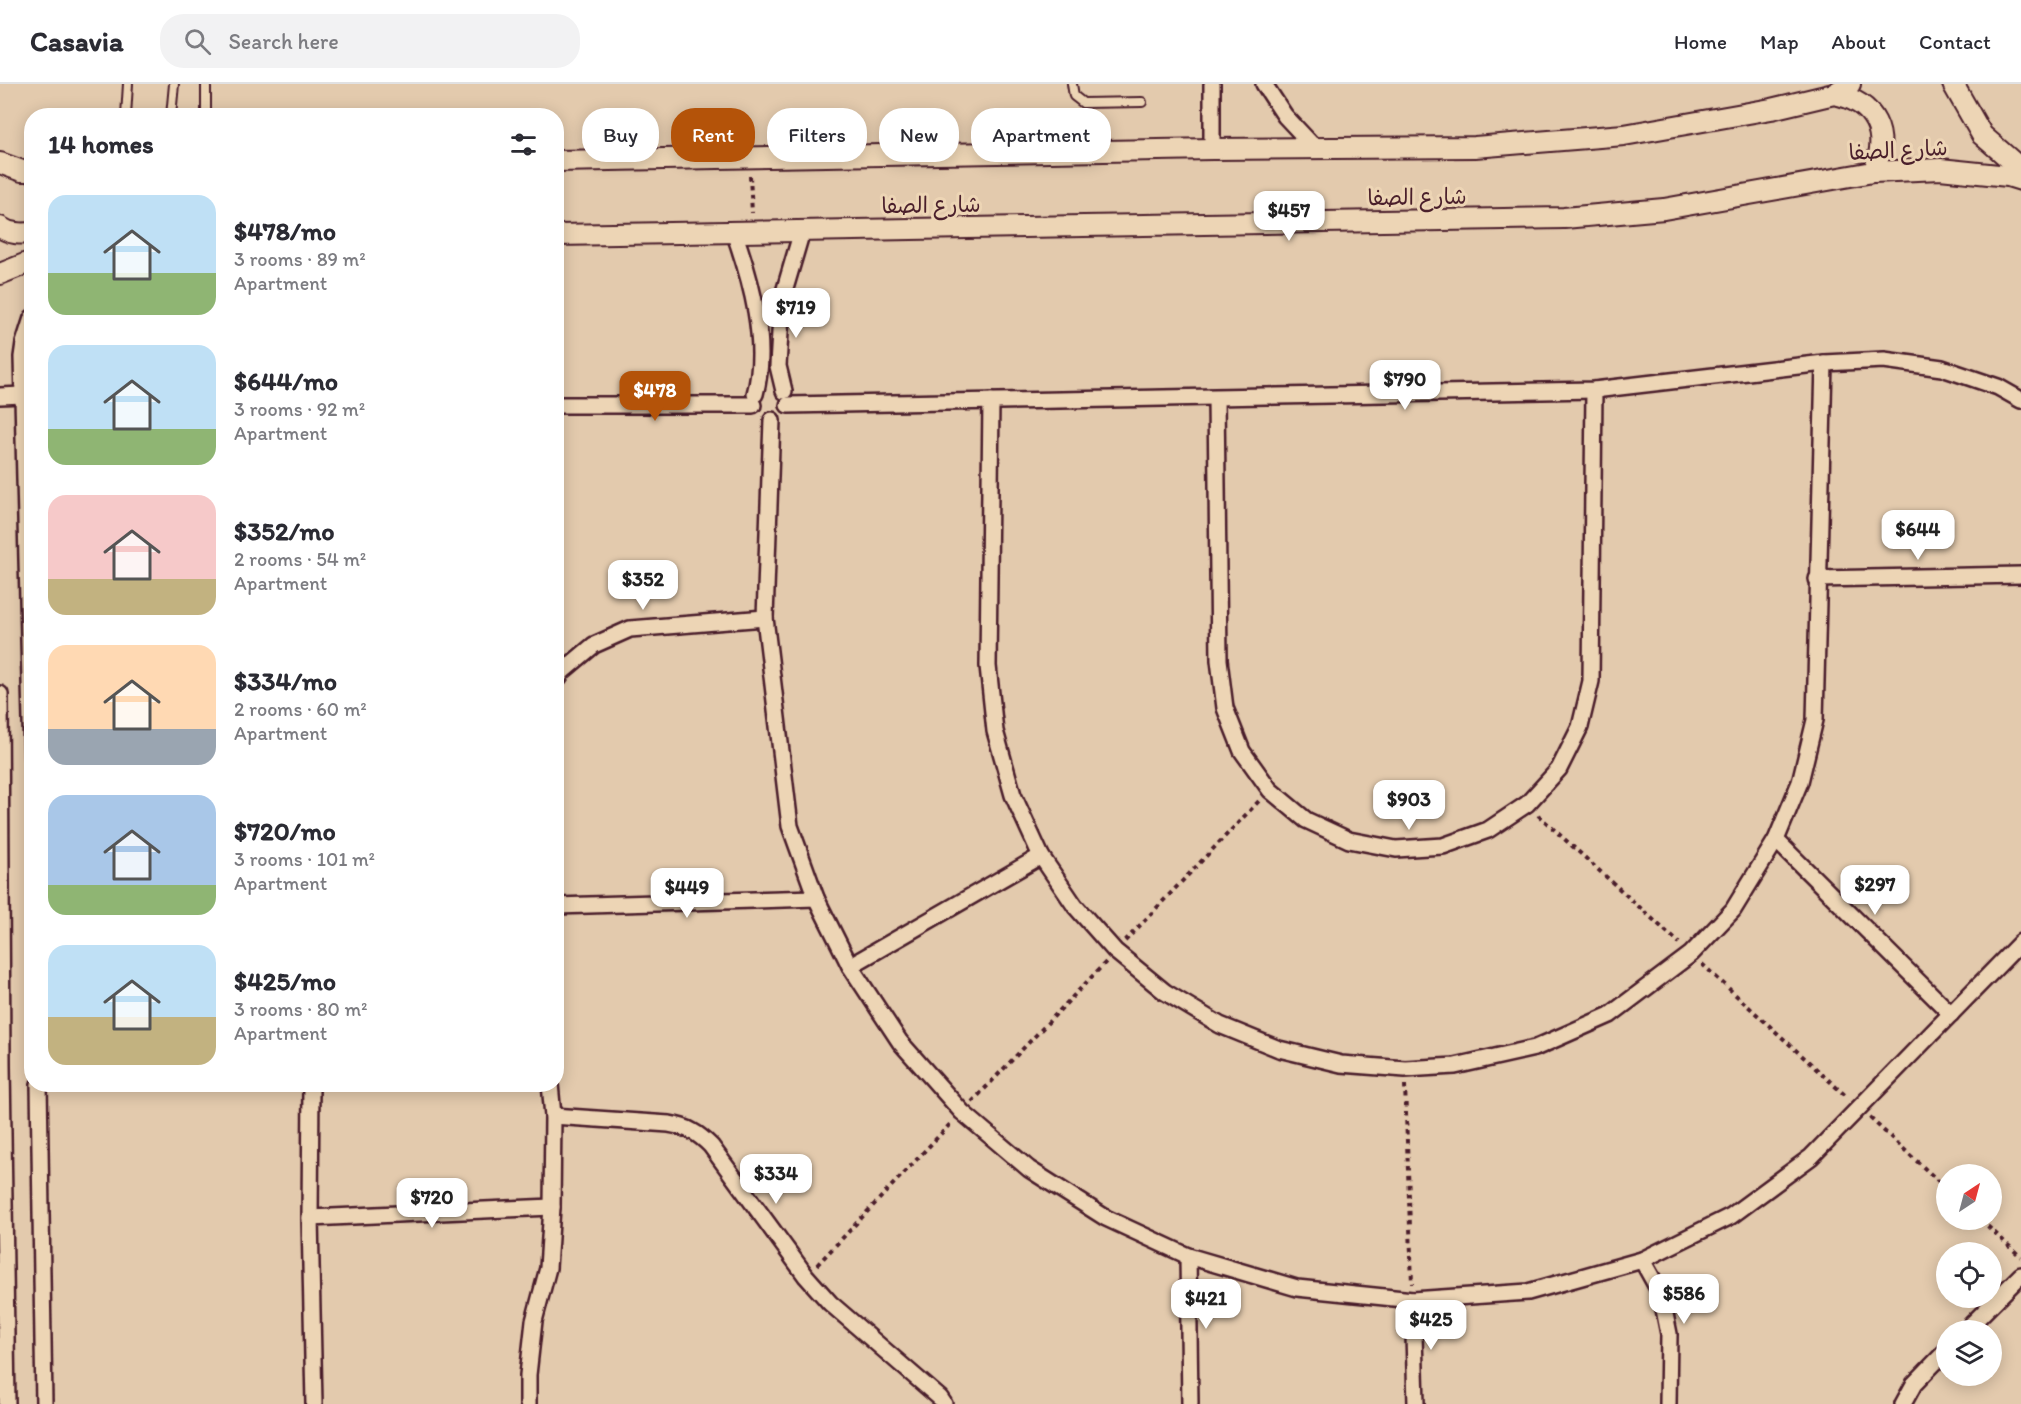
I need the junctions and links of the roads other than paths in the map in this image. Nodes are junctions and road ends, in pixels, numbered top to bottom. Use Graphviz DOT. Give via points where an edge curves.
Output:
graph roads {
  1 [pos="128,84"];
  2 [pos="174,84"];
  3 [pos="206,84"];
  4 [pos="1072,84"];
  5 [pos="1212,84"];
  6 [pos="1264,84"];
  7 [pos="1953,84"];
  8 [pos="1842,89"];
  9 [pos="1142,102"];
  10 [pos="126,108"];
  11 [pos="172,108"];
  12 [pos="206,108"];
  13 [pos="1315,148"];
  14 [pos="1212,149"];
  15 [pos="564,160"];
  16 [pos="0,163"];
  17 [pos="2021,169"];
  18 [pos="24,170"];
  19 [pos="24,171"];
  20 [pos="1873,172"];
  21 [pos="0,177"];
  22 [pos="2021,180"];
  23 [pos="0,227"];
  24 [pos="802,231"];
  25 [pos="744,232"];
  26 [pos="24,234"];
  27 [pos="564,235"];
  28 [pos="24,264"];
  29 [pos="0,274"];
  30 [pos="24,343"];
  31 [pos="1824,363"];
  32 [pos="1594,390"];
  33 [pos="23,395"];
  34 [pos="0,396"];
  35 [pos="786,398"];
  36 [pos="1216,398"];
  37 [pos="754,399"];
  38 [pos="2021,400"];
  39 [pos="991,401"];
  40 [pos="564,408"];
  41 [pos="772,420"];
  42 [pos="24,436"];
  43 [pos="2021,575"];
  44 [pos="1817,579"];
  45 [pos="765,618"];
  46 [pos="564,670"];
  47 [pos="0,694"];
  48 [pos="1776,840"];
  49 [pos="1041,856"];
  50 [pos="816,898"];
  51 [pos="564,906"];
  52 [pos="2021,942"];
  53 [pos="850,966"];
  54 [pos="1951,1014"];
  55 [pos="39,1092"];
  56 [pos="310,1092"];
  57 [pos="551,1092"];
  58 [pos="553,1116"];
  59 [pos="552,1207"];
  60 [pos="310,1218"];
  61 [pos="1188,1256"];
  62 [pos="1642,1260"];
  63 [pos="2021,1275"];
  64 [pos="1413,1300"];
  65 [pos="1976,1320"];
  66 [pos="1936,1361"];
  67 [pos="7,1404"];
  68 [pos="44,1404"];
  69 [pos="314,1404"];
  70 [pos="528,1404"];
  71 [pos="944,1404"];
  72 [pos="1190,1404"];
  73 [pos="1416,1404"];
  74 [pos="1668,1404"];
  75 [pos="1903,1404"];
  1 -- 10 [label="lane"];
  2 -- 11 [label="lane"];
  3 -- 12 [label="lane"];
  4 -- 9 [label="lane" via="1074,96 1083,103"];
  5 -- 14 [label="street"];
  6 -- 13 [label="street" via="1285,116"];
  7 -- 17 [label="street" via="1982,135"];
  8 -- 13 [label="street" via="1771,110 1624,135 1474,147"];
  8 -- 20 [label="street" via="1862,104 1879,129 1879,158"];
  13 -- 14 [label="street"];
  14 -- 15 [label="street"];
  16 -- 18 [label="street"];
  19 -- 21 [label="street"];
  20 -- 22 [label="street, شارع الصفا" via="1940,169"];
  20 -- 24 [label="street, شارع الصفا" via="1664,209 1564,218"];
  23 -- 26 [label="street"];
  24 -- 25 [label="street, شارع الصفا"];
  24 -- 35 [label="street" via="782,299 778,366"];
  25 -- 27 [label="street, شارع الصفا"];
  25 -- 37 [label="street" via="760,369"];
  28 -- 29 [label="street"];
  30 -- 33 [label="street"];
  31 -- 32 [label="street"];
  31 -- 38 [label="street" via="1884,360 1942,368 1998,387"];
  31 -- 44 [label="street"];
  32 -- 36 [label="street"];
  32 -- 36 [label="street" via="1591,681 1580,727 1559,769 1527,804 1488,830 1443,846 1396,849 1349,840 1306,820 1270,790 1242,751 1225,708 1219,660"];
  33 -- 34 [label="street"];
  33 -- 42 [label="street"];
  35 -- 37 [label="street" via="779,388 769,385 759,389"];
  35 -- 39 [label="street"];
  35 -- 41 [label="street" via="782,415"];
  36 -- 39 [label="street"];
  37 -- 40 [label="street"];
  37 -- 41 [label="street" via="754,410 762,418"];
  39 -- 49 [label="street" via="989,676 995,731 1013,795"];
  41 -- 45 [label="street"];
  43 -- 44 [label="street"];
  44 -- 48 [label="street" via="1815,720 1800,782"];
  45 -- 46 [label="street" via="630,629 594,645"];
  45 -- 50 [label="street" via="790,826"];
  47 -- 67 [label="street"];
  48 -- 49 [label="street" via="1733,909 1690,954 1610,1015 1535,1048 1455,1066 1405,1069 1341,1064 1279,1049 1211,1019 1165,992 1116,951 1075,906"];
  48 -- 54 [label="street"];
  49 -- 53 [label="street"];
  50 -- 51 [label="street"];
  50 -- 53 [label="street"];
  52 -- 54 [label="street"];
  53 -- 61 [label="street" via="900,1042 962,1112 1029,1169 1106,1218"];
  54 -- 62 [label="street" via="1811,1157 1731,1216"];
  55 -- 68 [label="street"];
  56 -- 60 [label="street"];
  57 -- 58 [label="street"];
  58 -- 59 [label="street"];
  58 -- 71 [label="street" via="669,1124 699,1134 806,1276"];
  59 -- 60 [label="street"];
  59 -- 70 [label="street" via="548,1268 534,1321"];
  60 -- 69 [label="street"];
  61 -- 64 [label="street" via="1297,1288"];
  61 -- 72 [label="street"];
  62 -- 64 [label="street" via="1528,1292"];
  62 -- 74 [label="street" via="1660,1294 1669,1334"];
  63 -- 65 [label="street"];
  64 -- 73 [label="street"];
  66 -- 75 [label="street" via="1914,1384"];
}
